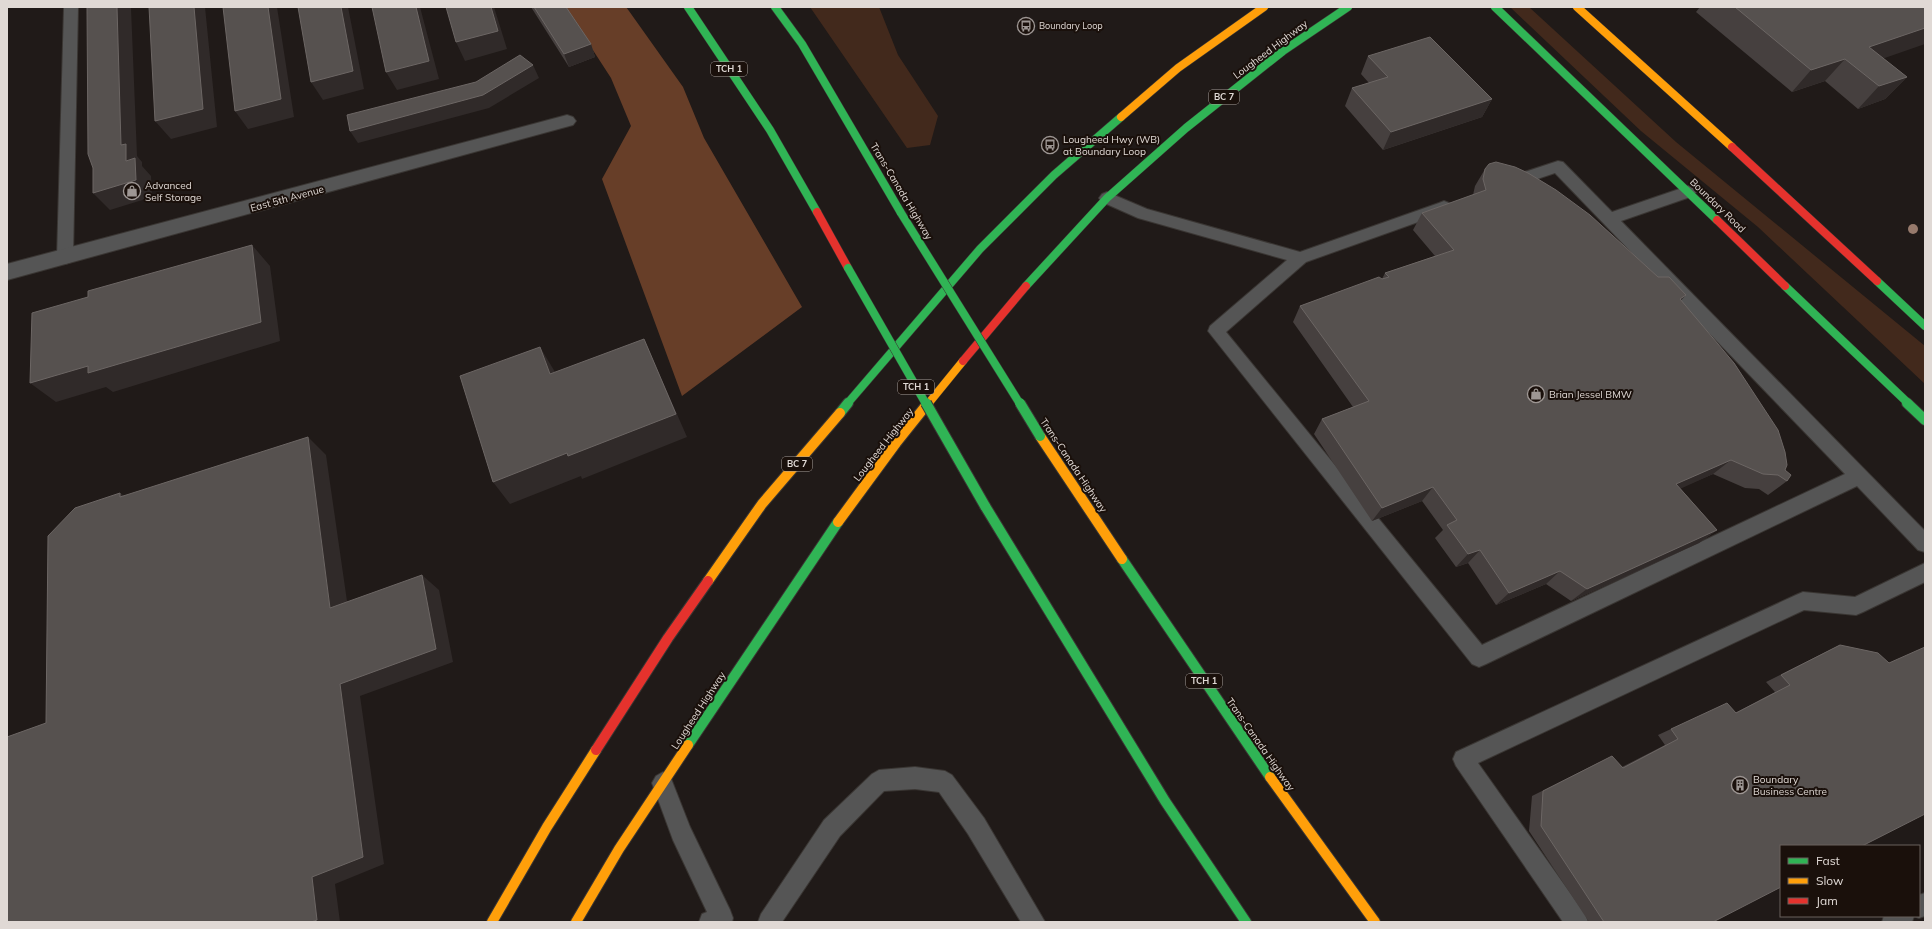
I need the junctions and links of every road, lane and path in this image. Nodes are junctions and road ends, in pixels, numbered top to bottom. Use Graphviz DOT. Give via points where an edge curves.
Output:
graph roads {
  1 [pos="70,7"];
  2 [pos="688,7"];
  3 [pos="775,7"];
  4 [pos="1264,7"];
  5 [pos="1348,7"];
  6 [pos="1495,7"];
  7 [pos="1577,7"];
  8 [pos="567,121"];
  9 [pos="1504,185"];
  10 [pos="1688,192"];
  11 [pos="1107,198"];
  12 [pos="1458,202"];
  13 [pos="1609,219"];
  14 [pos="65,258"];
  15 [pos="1300,258"];
  16 [pos="7,272"];
  17 [pos="1925,326"];
  18 [pos="1925,420"];
  19 [pos="1859,476"];
  20 [pos="1925,544"];
  21 [pos="1925,572"];
  22 [pos="663,783"];
  23 [pos="720,921"];
  24 [pos="492,922"];
  25 [pos="576,922"];
  26 [pos="768,922"];
  27 [pos="1034,922"];
  28 [pos="1246,922"];
  29 [pos="1375,922"];
  30 [pos="1577,922"];
  1 -- 14 [label="lane"];
  2 -- 28 [label="main road, TCH 1, bridge" via="770,130 985,506 1165,801"];
  3 -- 29 [label="main road, Trans-Canada Highway / TCH 1, bridge" via="802,44 901,213 1040,436 1244,741"];
  4 -- 24 [label="main road, BC 7" via="1178,68 1054,175 980,249 762,504 672,632 547,827"];
  5 -- 11 [label="main road, Lougheed Highway / BC 7" via="1283,50 1186,128"];
  6 -- 10 [label="main road, Boundary Road"];
  7 -- 17 [label="main road"];
  8 -- 14 [label="street, East 5th Avenue"];
  9 -- 13 [label="lane" via="1558,166"];
  10 -- 13 [label="lane"];
  10 -- 18 [label="main road, Boundary Road"];
  11 -- 15 [label="lane" via="1143,214"];
  11 -- 22 [label="main road, Lougheed Highway / BC 7" via="1016,298 896,443 829,534"];
  12 -- 15 [label="lane"];
  13 -- 19 [label="lane"];
  14 -- 16 [label="street, East 5th Avenue"];
  15 -- 19 [label="lane" via="1216,331 1479,657"];
  19 -- 20 [label="lane"];
  21 -- 30 [label="lane" via="1856,606 1803,601 1463,759"];
  22 -- 23 [label="lane" via="681,832"];
  22 -- 25 [label="main road, Lougheed Highway / BC 7" via="619,849"];
  26 -- 27 [label="lane" via="837,823 879,781 915,778 945,782 976,826"];
}
